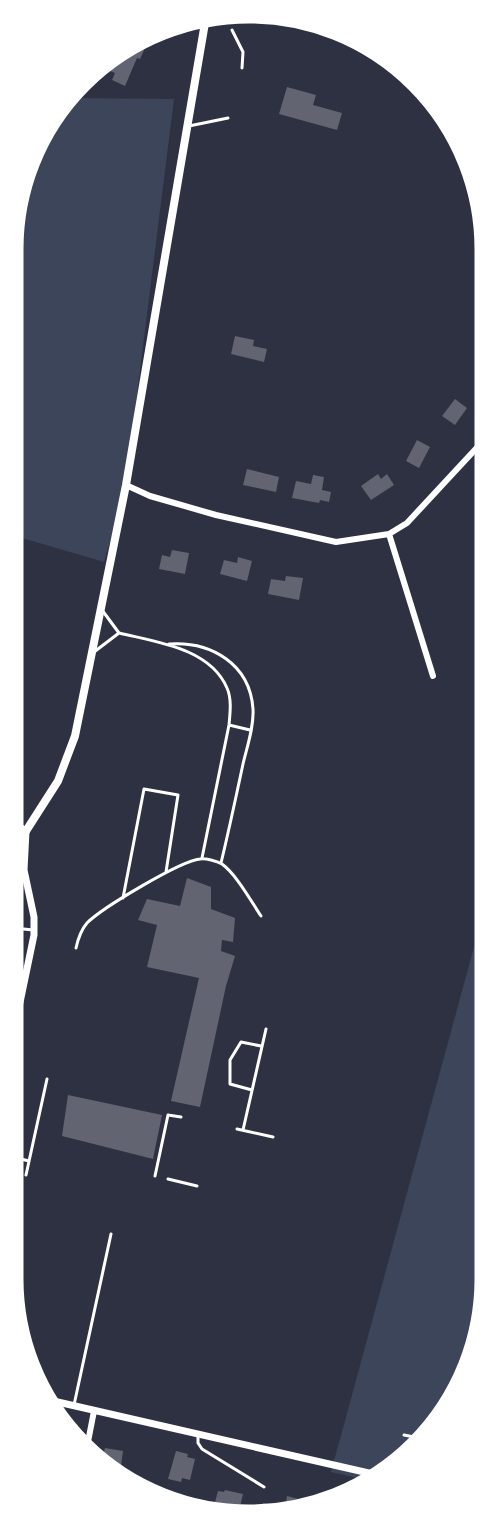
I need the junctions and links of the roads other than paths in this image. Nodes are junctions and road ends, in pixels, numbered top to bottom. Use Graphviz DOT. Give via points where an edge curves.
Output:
graph roads {
  1 [pos="204,27"];
  2 [pos="232,30"];
  3 [pos="242,68"];
  4 [pos="228,118"];
  5 [pos="187,127"];
  6 [pos="476,450"];
  7 [pos="126,485"];
  8 [pos="389,534"];
  9 [pos="101,609"];
  10 [pos="119,633"];
  11 [pos="168,644"];
  12 [pos="92,653"];
  13 [pos="433,676"];
  14 [pos="229,725"];
  15 [pos="250,730"];
  16 [pos="22,828"];
  17 [pos="26,831"];
  18 [pos="22,834"];
  19 [pos="202,858"];
  20 [pos="221,863"];
  21 [pos="22,867"];
  22 [pos="24,870"];
  23 [pos="166,872"];
  24 [pos="123,898"];
  25 [pos="261,916"];
  26 [pos="22,929"];
  27 [pos="34,930"];
  28 [pos="76,948"];
  29 [pos="22,991"];
  30 [pos="266,1029"];
  31 [pos="262,1046"];
  32 [pos="47,1079"];
  33 [pos="252,1090"];
  34 [pos="182,1117"];
  35 [pos="237,1129"];
  36 [pos="243,1130"];
  37 [pos="273,1137"];
  38 [pos="22,1159"];
  39 [pos="29,1161"];
  40 [pos="26,1175"];
  41 [pos="155,1176"];
  42 [pos="168,1179"];
  43 [pos="197,1186"];
  44 [pos="111,1234"];
  45 [pos="59,1403"];
  46 [pos="74,1406"];
  47 [pos="94,1411"];
  48 [pos="198,1434"];
  49 [pos="404,1435"];
  50 [pos="412,1437"];
  51 [pos="89,1439"];
  52 [pos="367,1473"];
  53 [pos="264,1487"];
  1 -- 5 [label="main road"];
  2 -- 3 [label="lane" via="243,52"];
  4 -- 5 [label="lane"];
  5 -- 7 [label="main road"];
  6 -- 8 [label="street" via="407,522"];
  7 -- 8 [label="street" via="216,515 336,542"];
  7 -- 9 [label="main road"];
  8 -- 13 [label="street"];
  9 -- 10 [label="lane"];
  9 -- 12 [label="main road"];
  10 -- 11 [label="lane"];
  10 -- 12 [label="lane"];
  11 -- 14 [label="lane" via="205,661 219,674 228,690"];
  11 -- 15 [label="lane" via="187,643 214,650 235,665 248,685 253,710"];
  12 -- 17 [label="main road" via="75,736 58,781"];
  14 -- 15 [label="lane"];
  14 -- 19 [label="lane"];
  15 -- 20 [label="lane"];
  16 -- 17 [label="street"];
  17 -- 18 [label="main road"];
  17 -- 22 [label="street"];
  19 -- 20 [label="lane"];
  19 -- 23 [label="lane"];
  20 -- 25 [label="lane"];
  21 -- 22 [label="street"];
  22 -- 27 [label="street"];
  23 -- 24 [label="lane"];
  23 -- 24 [label="lane" via="178,795 144,789"];
  24 -- 28 [label="lane" via="87,924"];
  26 -- 27 [label="lane"];
  27 -- 29 [label="street"];
  30 -- 31 [label="lane"];
  31 -- 33 [label="lane"];
  31 -- 33 [label="lane" via="241,1042 230,1060 230,1084"];
  32 -- 39 [label="lane"];
  33 -- 36 [label="lane"];
  34 -- 41 [label="lane" via="168,1115"];
  35 -- 36 [label="lane"];
  36 -- 37 [label="lane"];
  38 -- 39 [label="lane"];
  39 -- 40 [label="lane"];
  42 -- 43 [label="lane"];
  44 -- 46 [label="lane"];
  45 -- 46 [label="street"];
  46 -- 47 [label="street"];
  47 -- 48 [label="street"];
  47 -- 51 [label="street"];
  48 -- 52 [label="street"];
  48 -- 53 [label="lane" via="202,1449"];
  49 -- 50 [label="lane"];
}
